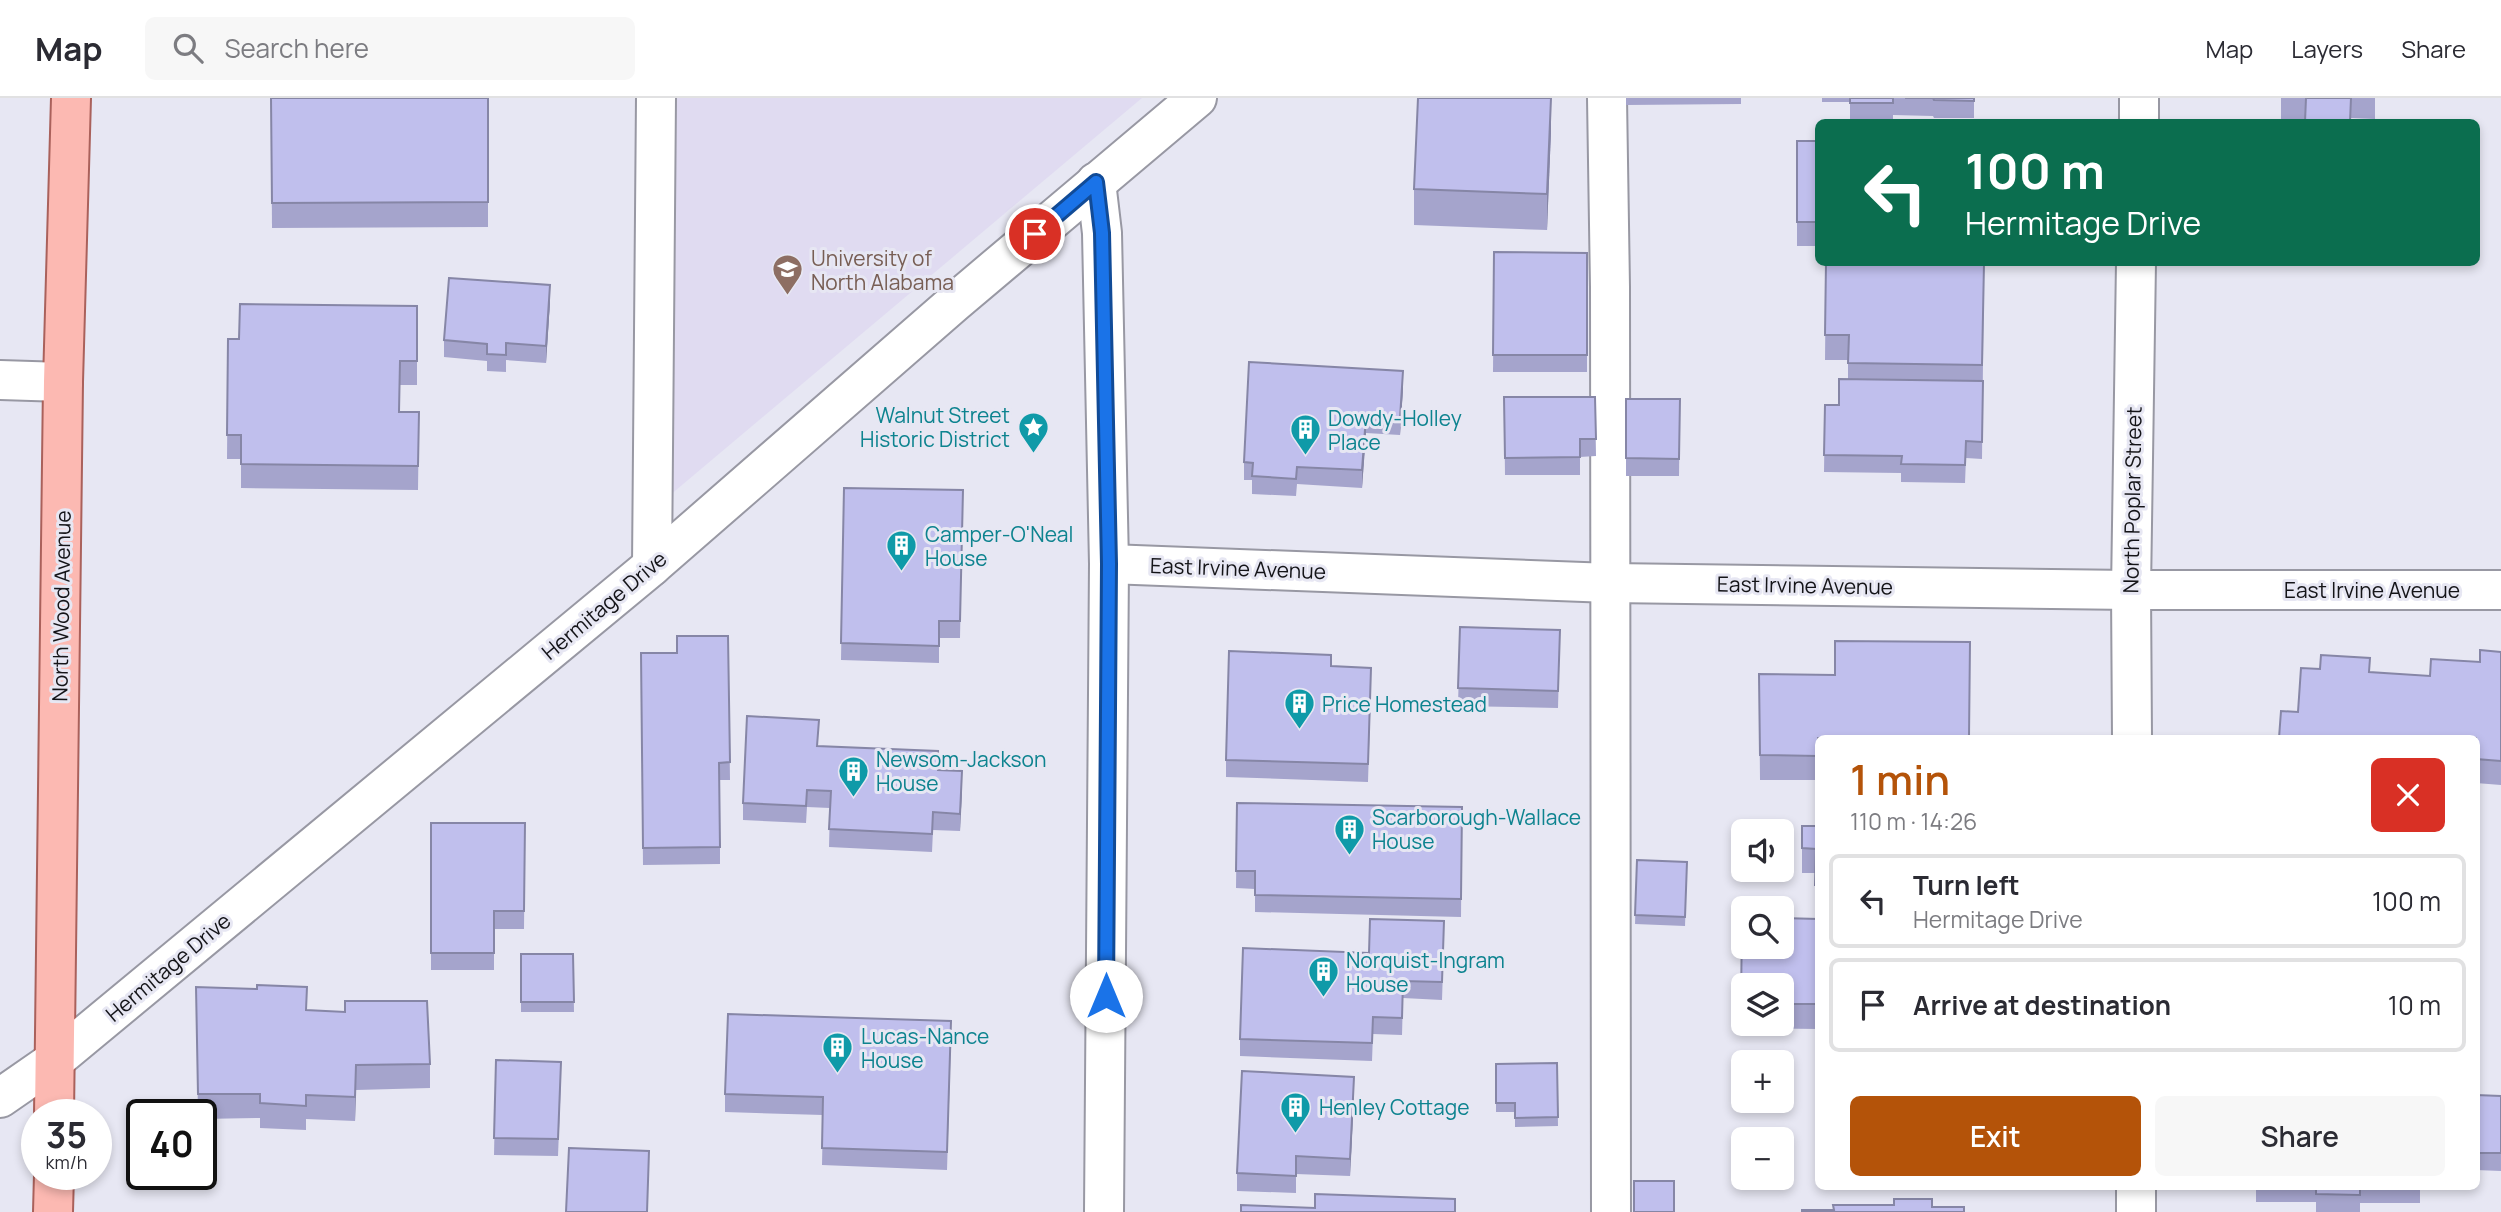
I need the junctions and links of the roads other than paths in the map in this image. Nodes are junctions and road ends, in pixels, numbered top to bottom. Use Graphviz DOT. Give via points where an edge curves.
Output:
graph roads {
  1 [pos="71,98"];
  2 [pos="656,98"];
  3 [pos="1197,98"];
  4 [pos="1607,98"];
  5 [pos="2139,98"];
  6 [pos="2139,119"];
  7 [pos="1096,182"];
  8 [pos="2136,266"];
  9 [pos="0,380"];
  10 [pos="64,382"];
  11 [pos="1109,564"];
  12 [pos="652,566"];
  13 [pos="1610,583"];
  14 [pos="2131,590"];
  15 [pos="2501,590"];
  16 [pos="2132,735"];
  17 [pos="55,1060"];
  18 [pos="0,1098"];
  19 [pos="54,1099"];
  20 [pos="54,1190"];
  21 [pos="2136,1190"];
  22 [pos="53,1212"];
  23 [pos="1104,1212"];
  24 [pos="1611,1212"];
  25 [pos="2136,1212"];
  1 -- 10 [label="main road, North Wood Avenue"];
  2 -- 12 [label="street"];
  3 -- 7 [label="street, Hermitage Drive"];
  4 -- 13 [label="street"];
  5 -- 6 [label="street"];
  7 -- 11 [label="street" via="1102,233"];
  7 -- 12 [label="street, Hermitage Drive"];
  8 -- 14 [label="street, North Poplar Street"];
  9 -- 10 [label="street"];
  10 -- 17 [label="main road, North Wood Avenue"];
  11 -- 13 [label="street, East Irvine Avenue"];
  11 -- 23 [label="street"];
  12 -- 17 [label="street, Hermitage Drive"];
  13 -- 14 [label="street, East Irvine Avenue"];
  13 -- 24 [label="street"];
  14 -- 15 [label="street, East Irvine Avenue"];
  14 -- 16 [label="street, North Poplar Street"];
  17 -- 18 [label="street, Hermitage Drive"];
  17 -- 19 [label="main road, North Wood Avenue"];
  20 -- 22 [label="main road"];
  21 -- 25 [label="street"];
}
